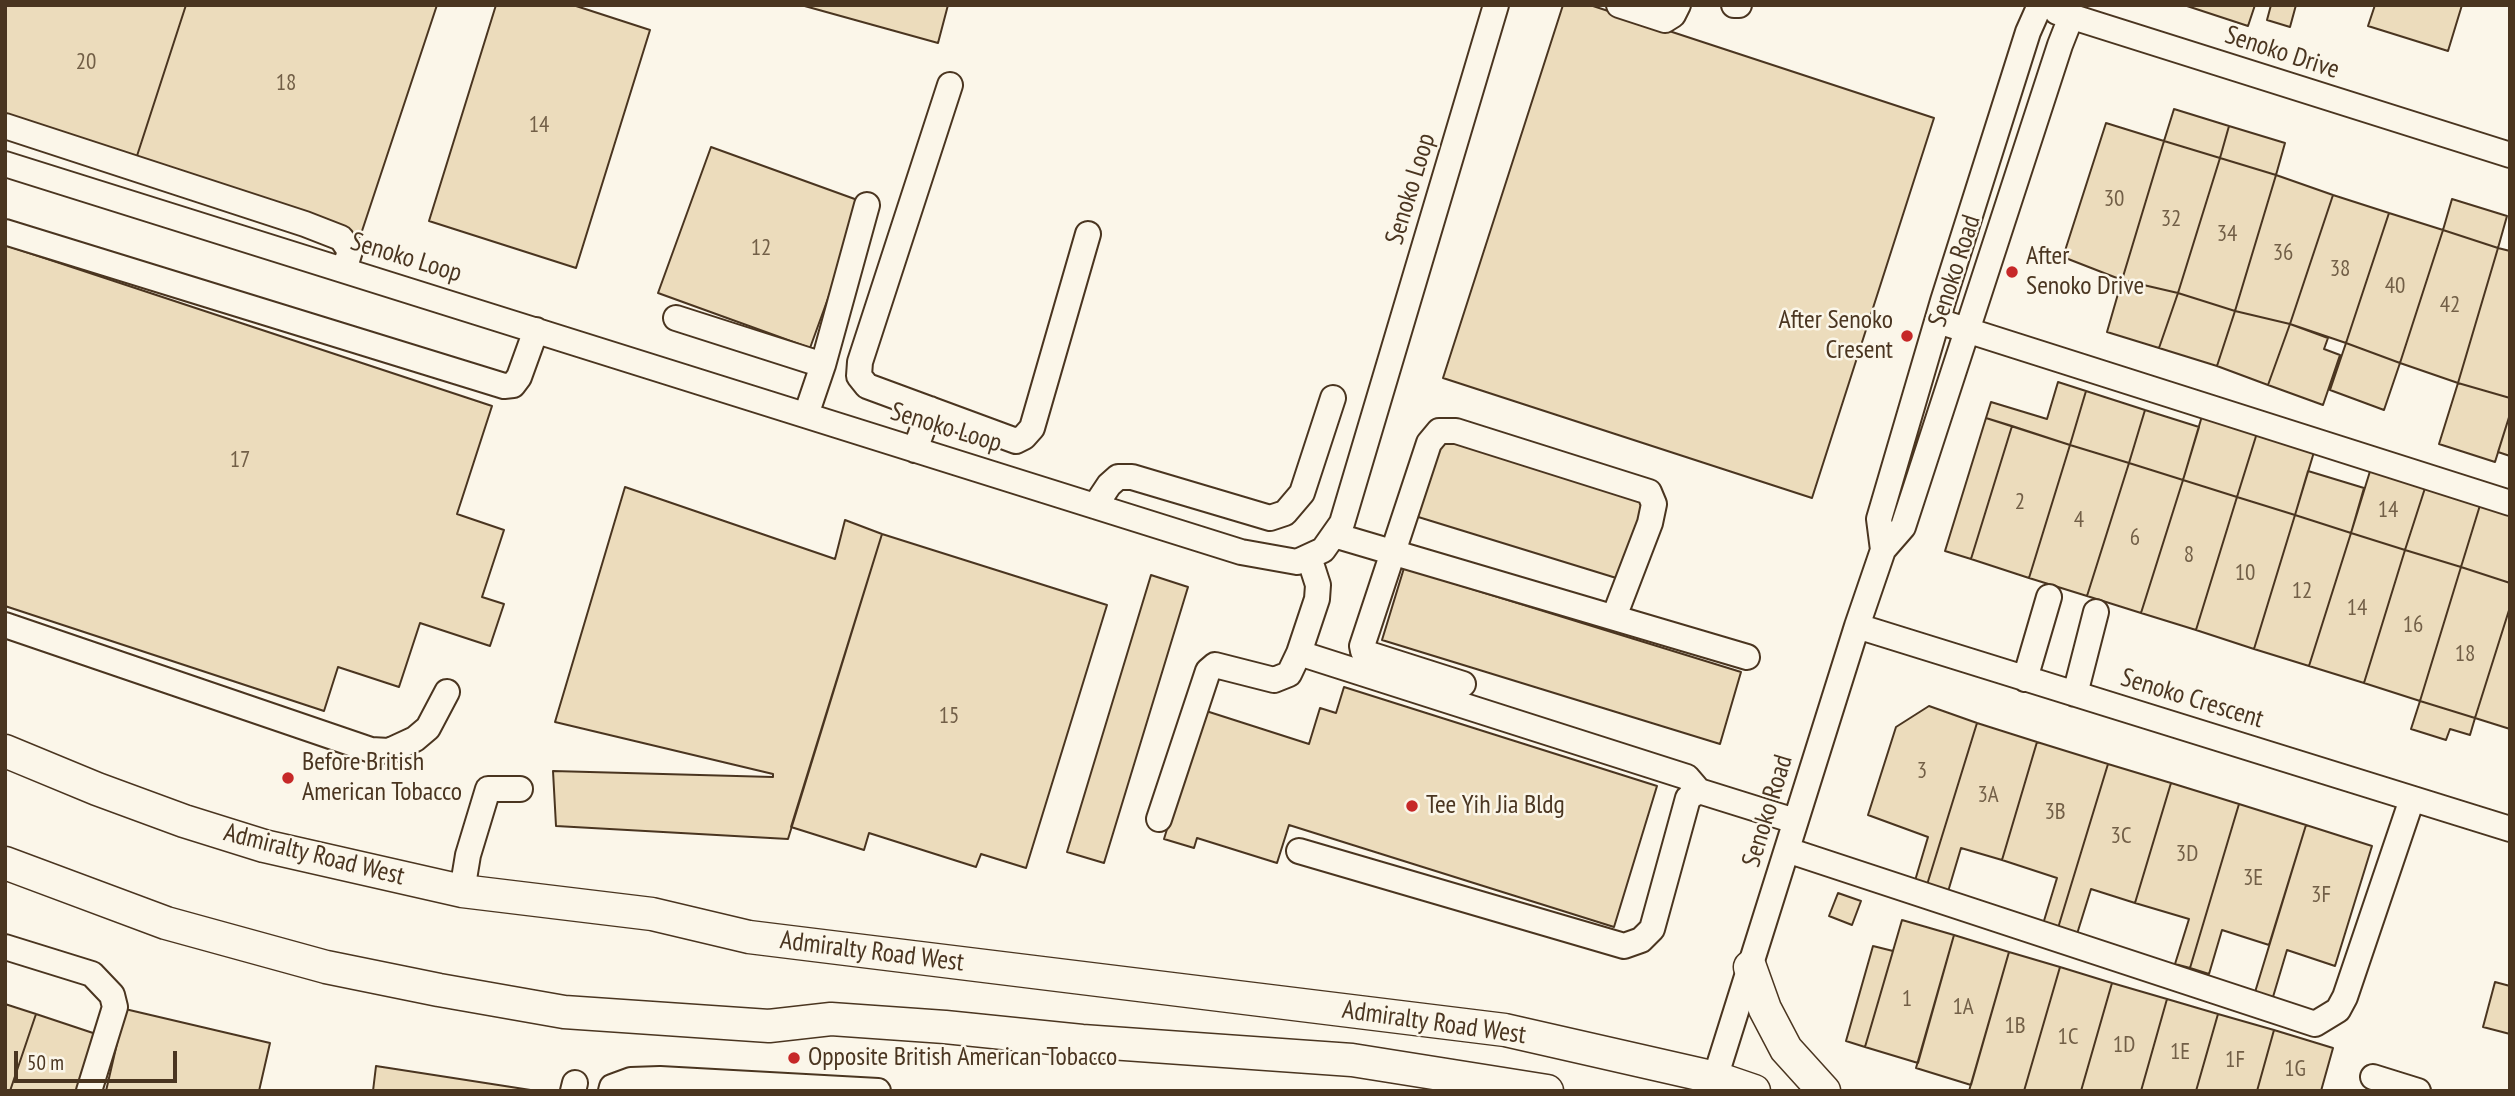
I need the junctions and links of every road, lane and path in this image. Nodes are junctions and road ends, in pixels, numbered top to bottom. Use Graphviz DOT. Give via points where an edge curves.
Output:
graph roads {
  1 [pos="1496,5"];
  2 [pos="1619,5"];
  3 [pos="1678,5"];
  4 [pos="2039,6"];
  5 [pos="2069,11"];
  6 [pos="950,85"];
  7 [pos="5,126"];
  8 [pos="2510,155"];
  9 [pos="5,164"];
  10 [pos="867,205"];
  11 [pos="5,232"];
  12 [pos="1088,234"];
  13 [pos="344,270"];
  14 [pos="676,318"];
  15 [pos="1938,321"];
  16 [pos="536,330"];
  17 [pos="1967,330"];
  18 [pos="823,365"];
  19 [pos="1333,398"];
  20 [pos="930,409"];
  21 [pos="806,415"];
  22 [pos="915,450"];
  23 [pos="2510,503"];
  24 [pos="1095,506"];
  25 [pos="1334,535"];
  26 [pos="1883,550"];
  27 [pos="1392,552"];
  28 [pos="1309,557"];
  29 [pos="2049,597"];
  30 [pos="2096,612"];
  31 [pos="1614,617"];
  32 [pos="5,625"];
  33 [pos="1857,626"];
  34 [pos="1299,653"];
  35 [pos="1747,657"];
  36 [pos="2025,679"];
  37 [pos="1463,684"];
  38 [pos="447,692"];
  39 [pos="2075,694"];
  40 [pos="5,751"];
  41 [pos="520,789"];
  42 [pos="1699,791"];
  43 [pos="2412,799"];
  44 [pos="1159,820"];
  45 [pos="1795,821"];
  46 [pos="2510,829"];
  47 [pos="1787,850"];
  48 [pos="1299,851"];
  49 [pos="5,863"];
  50 [pos="462,891"];
  51 [pos="5,947"];
  52 [pos="1750,967"];
  53 [pos="2374,1077"];
  54 [pos="1714,1085"];
  55 [pos="89,1091"];
  56 [pos="611,1091"];
  57 [pos="878,1091"];
  58 [pos="1547,1091"];
  59 [pos="1754,1091"];
  60 [pos="1824,1091"];
  61 [pos="2418,1091"];
  1 -- 25 [label="street, Senoko Loop" via="1342,523"];
  2 -- 3 [label="street" via="1665,20"];
  4 -- 5 [label="street, Senoko Drive"];
  4 -- 15 [label="street, Senoko Road"];
  5 -- 8 [label="street, Senoko Drive"];
  5 -- 17 [label="street, Senoko Road"];
  6 -- 20 [label="street" via="859,376 867,386"];
  7 -- 13 [label="street" via="341,238 350,251"];
  9 -- 13 [label="street, Senoko Loop"];
  10 -- 18 [label="street"];
  11 -- 16 [label="street" via="504,386 513,385 519,377"];
  12 -- 20 [label="street" via="1032,428 1024,437 1016,440"];
  13 -- 16 [label="street, Senoko Loop"];
  14 -- 18 [label="street"];
  15 -- 17 [label="street"];
  15 -- 26 [label="street, Senoko Road" via="1879,519"];
  16 -- 21 [label="street, Senoko Loop"];
  17 -- 23 [label="street"];
  17 -- 26 [label="street, Senoko Road" via="1903,527"];
  18 -- 21 [label="street"];
  19 -- 24 [label="street" via="1302,493 1285,513 1270,518 1132,477 1118,477"];
  20 -- 22 [label="street"];
  21 -- 22 [label="street, Senoko Loop"];
  22 -- 24 [label="street, Senoko Loop"];
  24 -- 28 [label="street, Senoko Loop" via="1241,552 1297,562"];
  25 -- 27 [label="street"];
  25 -- 28 [label="street, Senoko Loop" via="1323,550"];
  26 -- 33 [label="street, Senoko Road"];
  27 -- 31 [label="street"];
  27 -- 31 [label="street" via="1429,443 1439,431 1456,430 1649,492 1654,504 1650,523"];
  27 -- 37 [label="street" via="1363,651"];
  28 -- 34 [label="street" via="1318,585 1317,599"];
  29 -- 36 [label="street"];
  30 -- 39 [label="street"];
  31 -- 35 [label="street"];
  32 -- 38 [label="street" via="371,750 389,751 415,739 428,728"];
  33 -- 36 [label="street, Senoko Crescent"];
  33 -- 45 [label="street, Senoko Road"];
  34 -- 42 [label="street" via="1687,777"];
  34 -- 44 [label="street" via="1289,674 1274,680 1215,665 1208,671"];
  36 -- 39 [label="street, Senoko Crescent"];
  39 -- 43 [label="street, Senoko Crescent"];
  40 -- 50 [label="main road, Admiralty Road West" via="110,794 264,846"];
  41 -- 50 [label="street" via="488,789"];
  42 -- 45 [label="street"];
  42 -- 48 [label="street" via="1688,798 1684,808 1652,929 1625,946"];
  43 -- 46 [label="street, Senoko Crescent"];
  43 -- 47 [label="street" via="2345,998 2338,1010 2315,1024"];
  45 -- 47 [label="street, Senoko Road"];
  47 -- 52 [label="street, Senoko Road"];
  49 -- 58 [label="main road, Admiralty Road West" via="166,923 326,967 564,1012 769,1026 831,1019 945,1027 1352,1060"];
  50 -- 54 [label="main road, Admiralty Road West" via="652,914 748,937 1505,1030"];
  51 -- 55 [label="street" via="92,974 112,995 115,1007"];
  52 -- 54 [label="street, Senoko Road"];
  52 -- 60 [label="main road" via="1786,1049"];
  53 -- 61 [label="street"];
  54 -- 59 [label="main road, Admiralty Road West"];
  56 -- 57 [label="street" via="631,1080 660,1079"];
}
